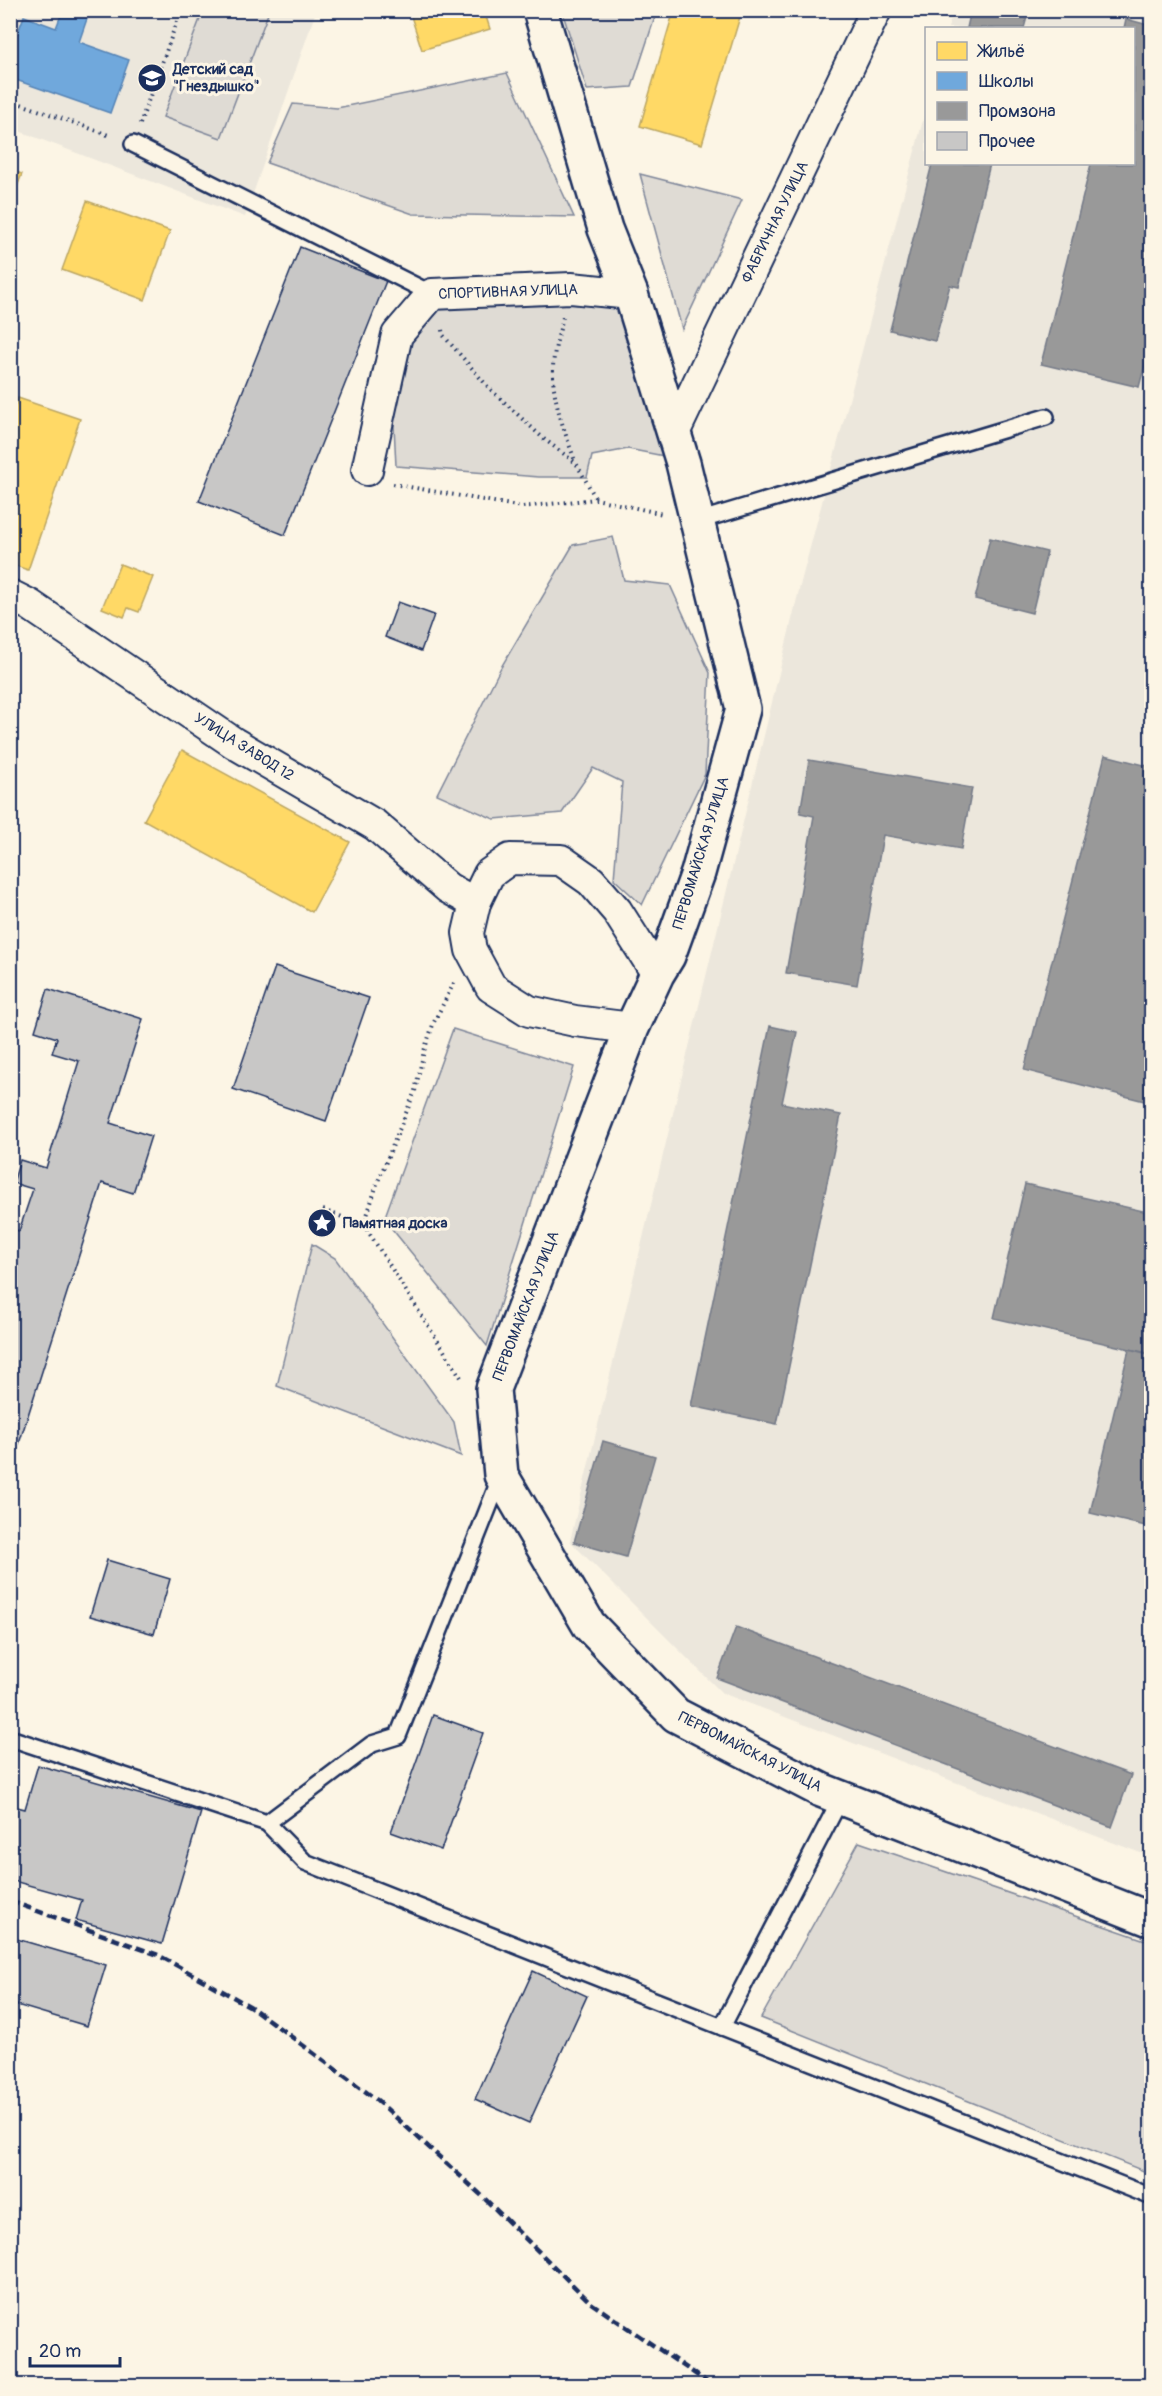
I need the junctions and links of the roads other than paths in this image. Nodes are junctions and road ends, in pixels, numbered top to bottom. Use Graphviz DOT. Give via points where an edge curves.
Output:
graph roads {
  1 [pos="540,10"];
  2 [pos="876,10"];
  3 [pos="133,144"];
  4 [pos="432,294"];
  5 [pos="631,294"];
  6 [pos="1046,417"];
  7 [pos="674,433"];
  8 [pos="378,477"];
  9 [pos="698,522"];
  10 [pos="10,596"];
  11 [pos="475,903"];
  12 [pos="657,974"];
  13 [pos="632,1028"];
  14 [pos="501,1475"];
  15 [pos="10,1738"];
  16 [pos="841,1798"];
  17 [pos="267,1823"];
  18 [pos="1152,1920"];
  19 [pos="722,2027"];
  20 [pos="1152,2197"];
  1 -- 5 [label="street" via="605,229"];
  2 -- 7 [label="street, ФАБРИЧНАЯ УЛИЦА"];
  3 -- 4 [label="lane"];
  4 -- 5 [label="street, СПОРТИВНАЯ УЛИЦА" via="571,288"];
  4 -- 8 [label="street, СПОРТИВНАЯ УЛИЦА" via="397,336"];
  5 -- 7 [label="street"];
  6 -- 9 [label="lane"];
  7 -- 9 [label="street, ПЕРВОМАЙСКАЯ УЛИЦА"];
  9 -- 12 [label="street, ПЕРВОМАЙСКАЯ УЛИЦА" via="743,709 698,873 668,956"];
  10 -- 11 [label="street, УЛИЦА ЗАВОД 12" via="30,605 234,743 375,825 448,888"];
  11 -- 12 [label="street" via="489,874 510,859 561,860 591,881 617,911"];
  11 -- 13 [label="street" via="468,933 471,950 491,987 529,1011"];
  12 -- 13 [label="street, ПЕРВОМАЙСКАЯ УЛИЦА"];
  13 -- 14 [label="street, ПЕРВОМАЙСКАЯ УЛИЦА" via="493,1389"];
  14 -- 16 [label="street, ПЕРВОМАЙСКАЯ УЛИЦА" via="589,1625 676,1715"];
  14 -- 17 [label="lane" via="398,1736 372,1744"];
  15 -- 17 [label="lane"];
  16 -- 18 [label="street, ПЕРВОМАЙСКАЯ УЛИЦА"];
  16 -- 19 [label="lane"];
  17 -- 19 [label="lane" via="305,1862"];
  19 -- 20 [label="lane"];
}
